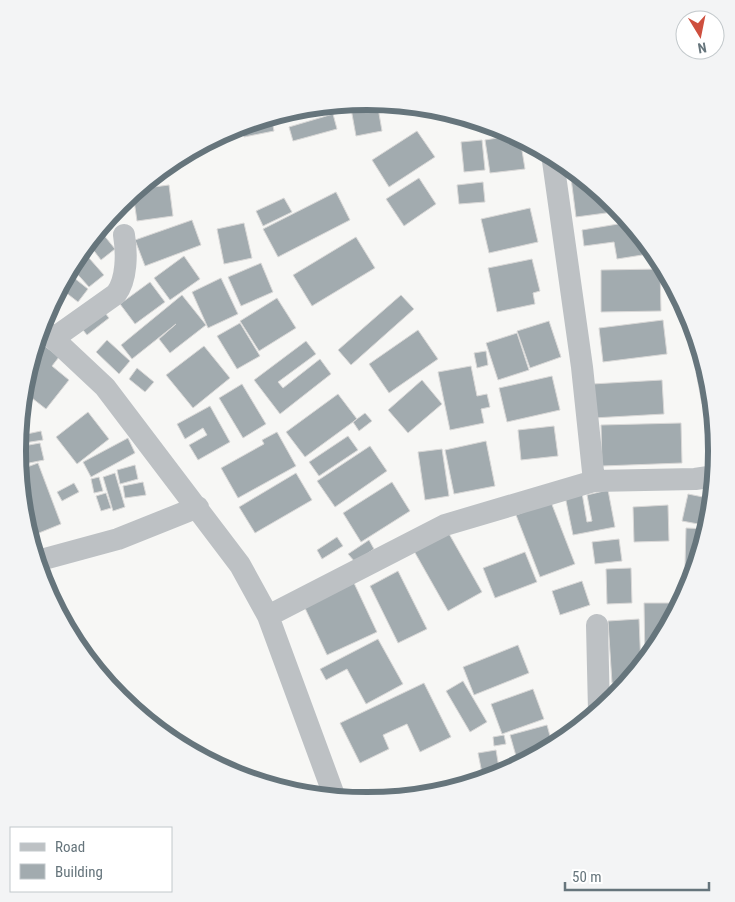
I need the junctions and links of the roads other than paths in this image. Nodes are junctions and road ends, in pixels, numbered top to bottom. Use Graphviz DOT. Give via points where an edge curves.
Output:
graph roads {
  1 [pos="558,168"];
  2 [pos="124,235"];
  3 [pos="48,333"];
  4 [pos="708,477"];
  5 [pos="594,481"];
  6 [pos="198,507"];
  7 [pos="44,559"];
  8 [pos="268,616"];
  9 [pos="597,625"];
  10 [pos="599,702"];
  11 [pos="333,790"];
  1 -- 5 [label="street"];
  2 -- 3 [label="street" via="122,286 116,294"];
  3 -- 6 [label="street" via="105,387"];
  4 -- 5 [label="street"];
  5 -- 8 [label="street" via="445,525"];
  6 -- 7 [label="street" via="118,539"];
  6 -- 8 [label="street" via="240,565"];
  8 -- 11 [label="street"];
  9 -- 10 [label="street"];
}
